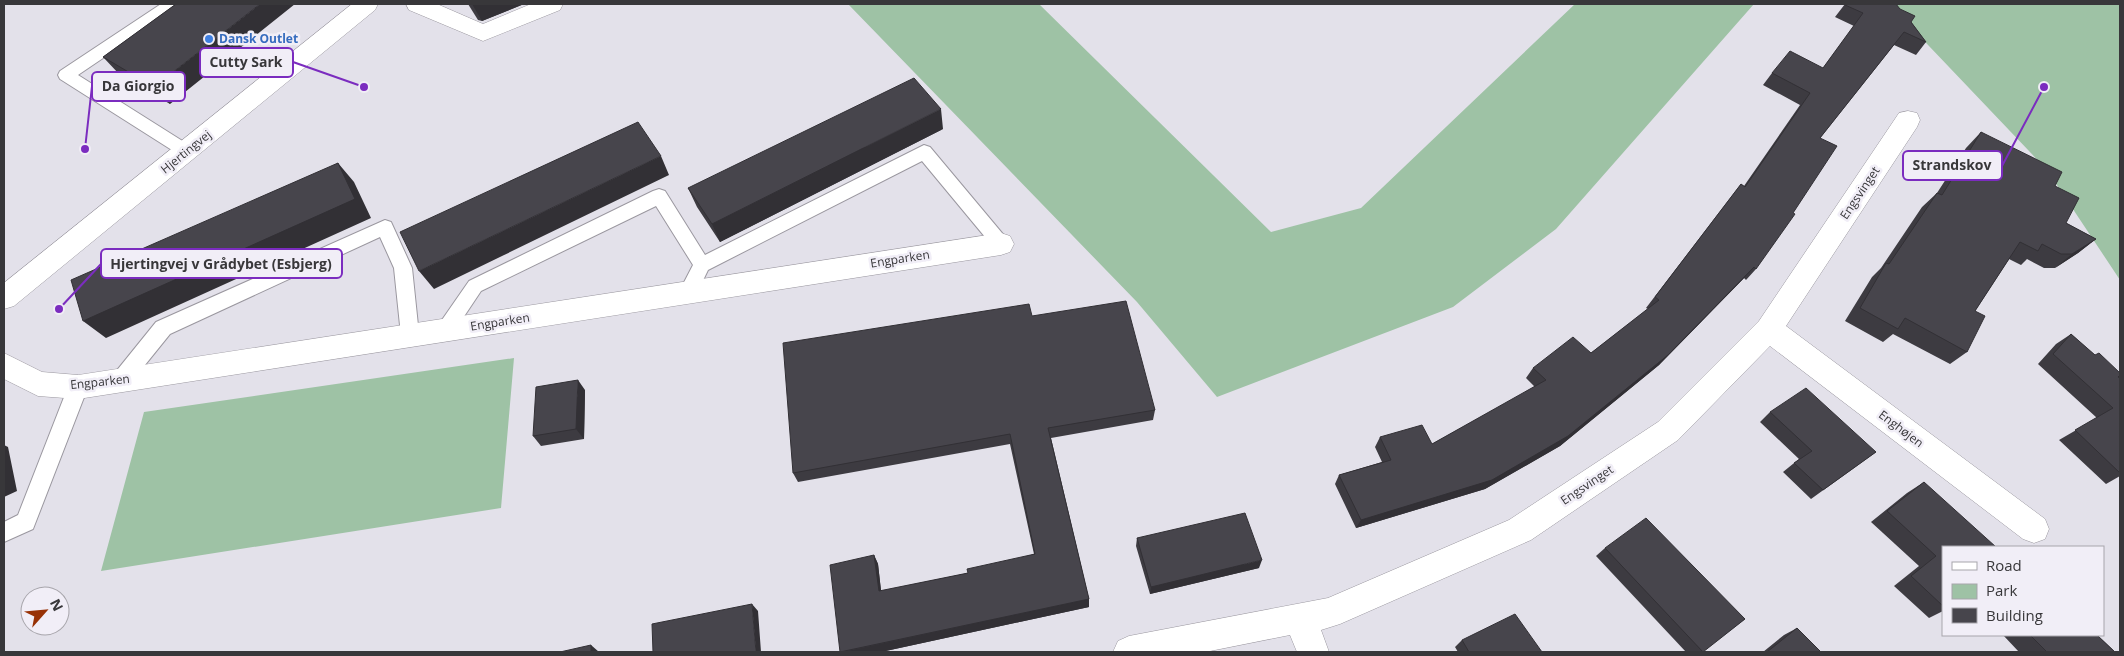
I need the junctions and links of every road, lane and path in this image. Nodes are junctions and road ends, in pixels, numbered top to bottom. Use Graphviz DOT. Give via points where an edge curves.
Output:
graph roads {
  1 [pos="172,4"];
  2 [pos="367,4"];
  3 [pos="418,4"];
  4 [pos="552,4"];
  5 [pos="1908,120"];
  6 [pos="186,152"];
  7 [pos="1001,244"];
  8 [pos="702,265"];
  9 [pos="688,292"];
  10 [pos="4,298"];
  11 [pos="1769,329"];
  12 [pos="444,330"];
  13 [pos="410,335"];
  14 [pos="4,365"];
  15 [pos="121,380"];
  16 [pos="78,387"];
  17 [pos="2034,529"];
  18 [pos="4,532"];
  19 [pos="1300,617"];
  20 [pos="1130,652"];
  21 [pos="1313,652"];
  1 -- 6 [label="lane" via="66,75"];
  2 -- 6 [label="street, Hjertingvej"];
  3 -- 4 [label="street" via="483,33"];
  5 -- 11 [label="street, Engsvinget"];
  6 -- 10 [label="street, Hjertingvej"];
  7 -- 8 [label="lane" via="924,152"];
  7 -- 9 [label="street, Engparken"];
  8 -- 9 [label="lane"];
  8 -- 12 [label="lane" via="659,196 475,286"];
  9 -- 12 [label="street, Engparken"];
  11 -- 17 [label="street, Enghøjen"];
  11 -- 19 [label="street, Engsvinget" via="1668,431 1520,530 1329,613"];
  12 -- 13 [label="street, Engparken"];
  13 -- 15 [label="street, Engparken"];
  13 -- 15 [label="lane" via="403,268 385,227 163,328"];
  14 -- 16 [label="street, Engparken" via="38,384"];
  15 -- 16 [label="street, Engparken"];
  16 -- 18 [label="lane" via="26,522"];
  19 -- 20 [label="street, Engsvinget"];
  19 -- 21 [label="street"];
}
